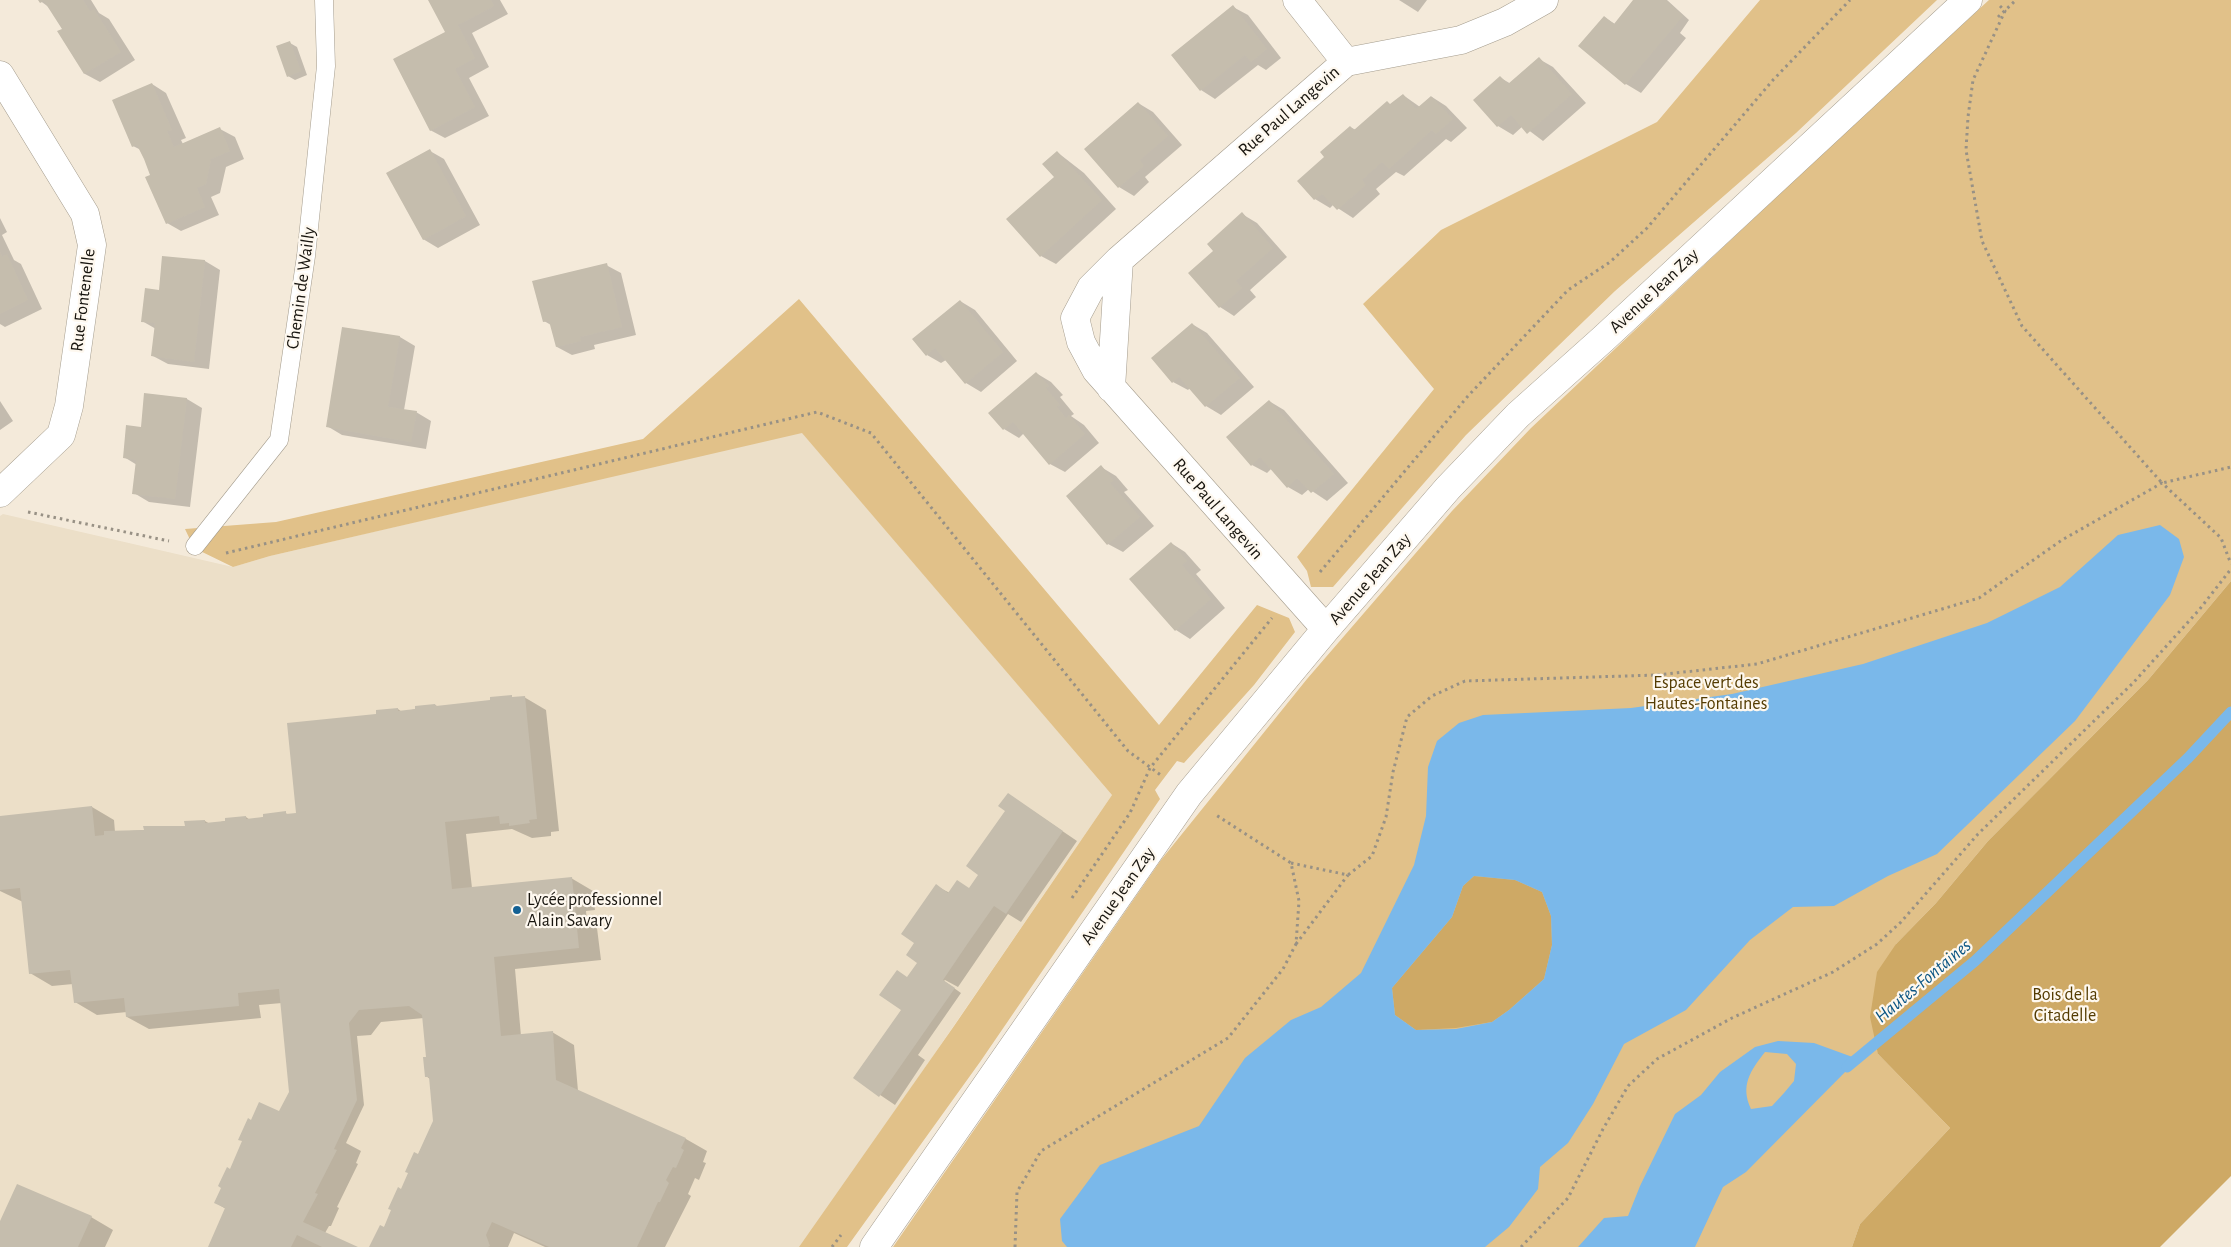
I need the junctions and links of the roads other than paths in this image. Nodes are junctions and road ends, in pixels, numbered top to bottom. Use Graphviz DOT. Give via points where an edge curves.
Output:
graph roads {
  1 [pos="324,0"];
  2 [pos="1297,0"];
  3 [pos="1544,0"];
  4 [pos="1968,0"];
  5 [pos="1346,62"];
  6 [pos="0,75"];
  7 [pos="1120,260"];
  8 [pos="1111,388"];
  9 [pos="0,493"];
  10 [pos="195,546"];
  11 [pos="1326,629"];
  12 [pos="874,1247"];
  1 -- 10 [label="lane, Chemin de Wailly" via="326,66 306,256 280,440"];
  2 -- 5 [label="street"];
  3 -- 5 [label="street, Rue Paul Langevin" via="1505,22 1461,40"];
  4 -- 11 [label="street, Avenue Jean Zay" via="1518,415 1448,488"];
  5 -- 7 [label="street, Rue Paul Langevin"];
  6 -- 9 [label="street, Rue Fontenelle" via="85,214 92,245 62,435"];
  7 -- 8 [label="street"];
  7 -- 8 [label="street, Rue Paul Langevin" via="1091,288 1075,318 1081,342 1096,370"];
  8 -- 11 [label="street, Rue Paul Langevin"];
  11 -- 12 [label="street, Avenue Jean Zay" via="1189,794"];
}
